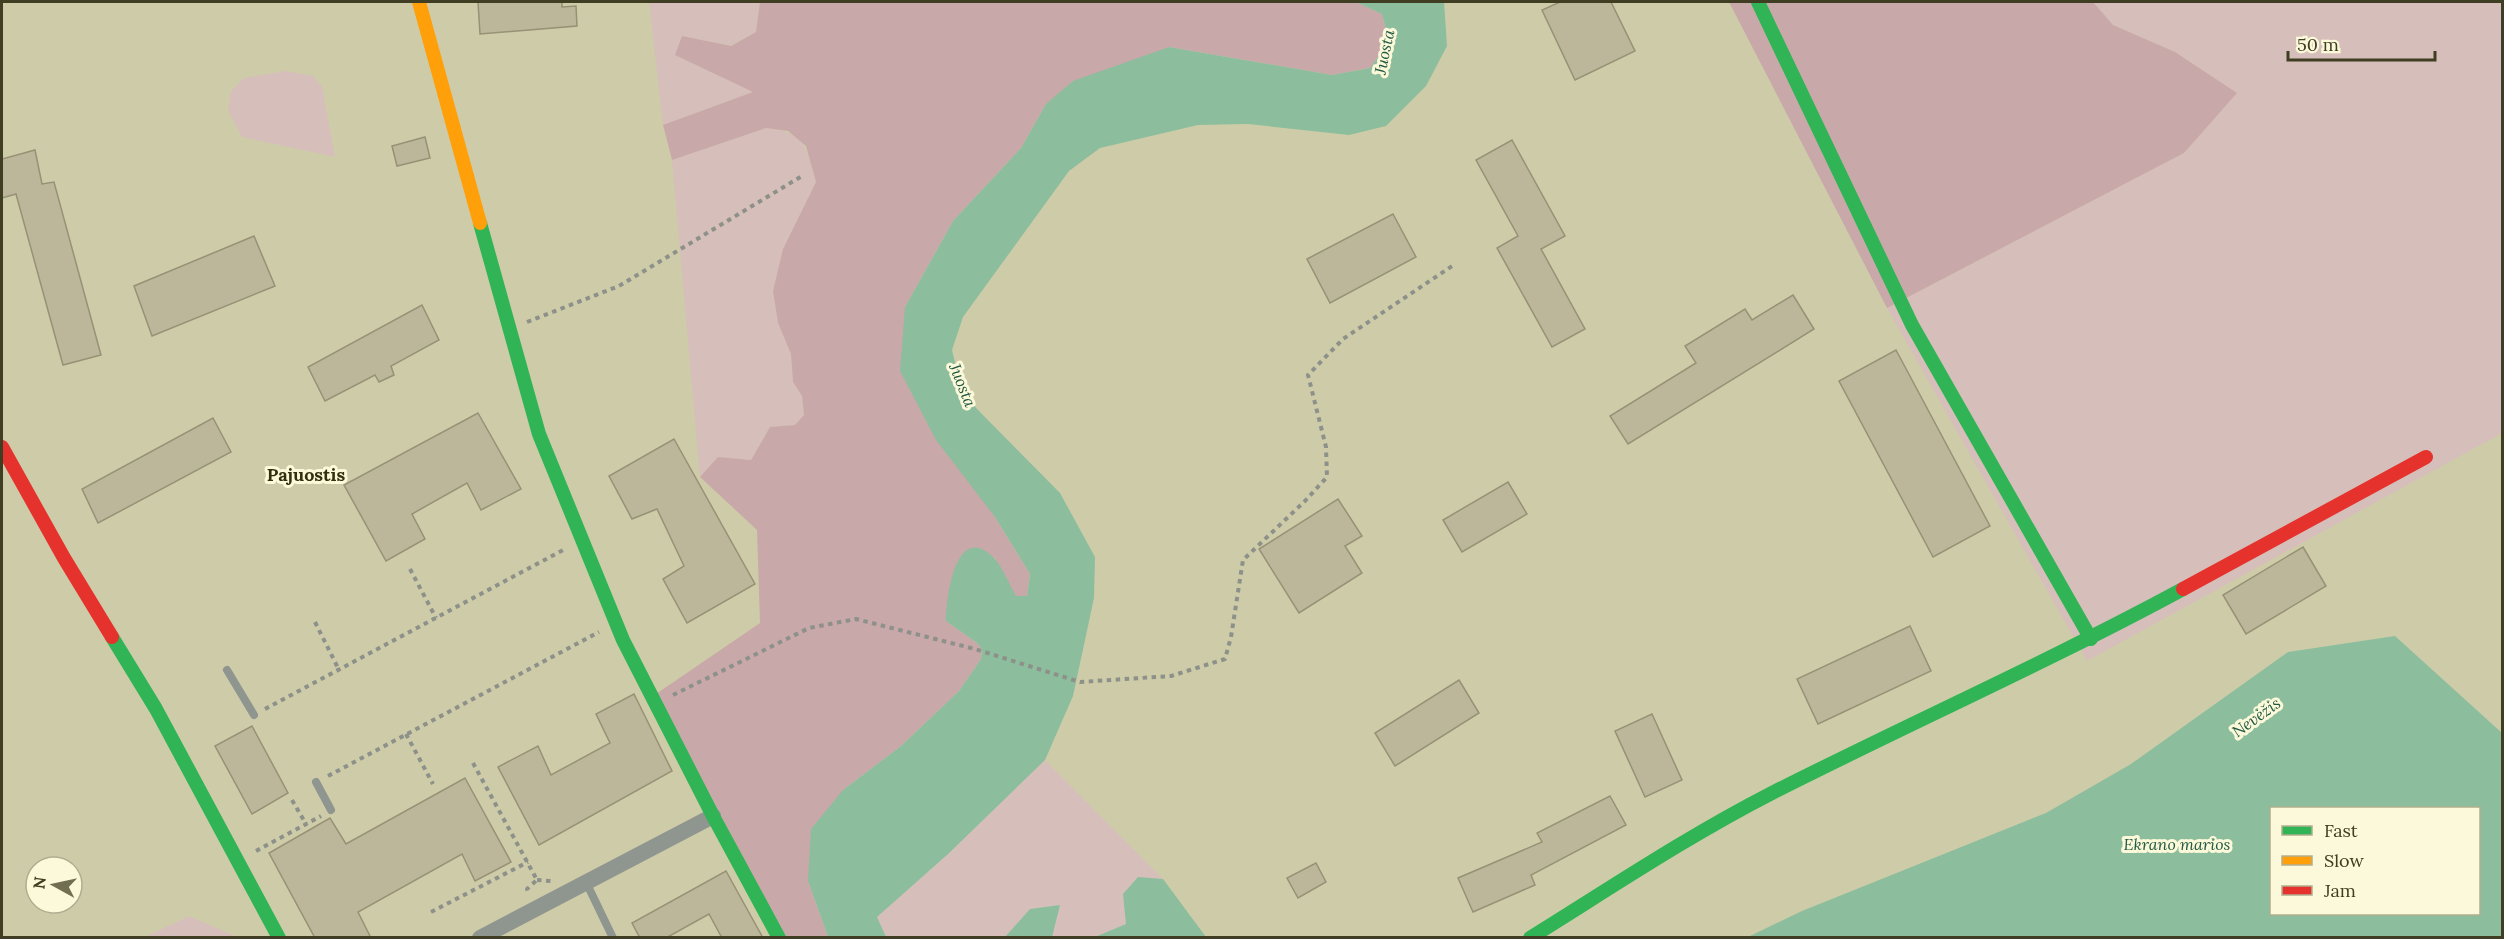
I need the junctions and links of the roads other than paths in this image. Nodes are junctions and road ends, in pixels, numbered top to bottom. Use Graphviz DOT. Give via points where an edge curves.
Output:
graph roads {
  1 [pos="419,2"];
  2 [pos="1758,2"];
  3 [pos="2,447"];
  4 [pos="2426,457"];
  5 [pos="2091,639"];
  6 [pos="227,670"];
  7 [pos="254,715"];
  8 [pos="316,782"];
  9 [pos="331,810"];
  10 [pos="713,816"];
  11 [pos="586,882"];
  12 [pos="279,938"];
  13 [pos="480,938"];
  14 [pos="613,938"];
  15 [pos="779,938"];
  16 [pos="1530,938"];
  1 -- 10 [label="street" via="539,434 616,623"];
  2 -- 5 [label="street" via="1912,325"];
  3 -- 12 [label="street" via="156,709"];
  4 -- 5 [label="street"];
  5 -- 16 [label="street" via="1770,794"];
  6 -- 7 [label="lane"];
  8 -- 9 [label="lane"];
  10 -- 11 [label="street"];
  10 -- 15 [label="street"];
  11 -- 13 [label="street"];
  11 -- 14 [label="lane"];
}
